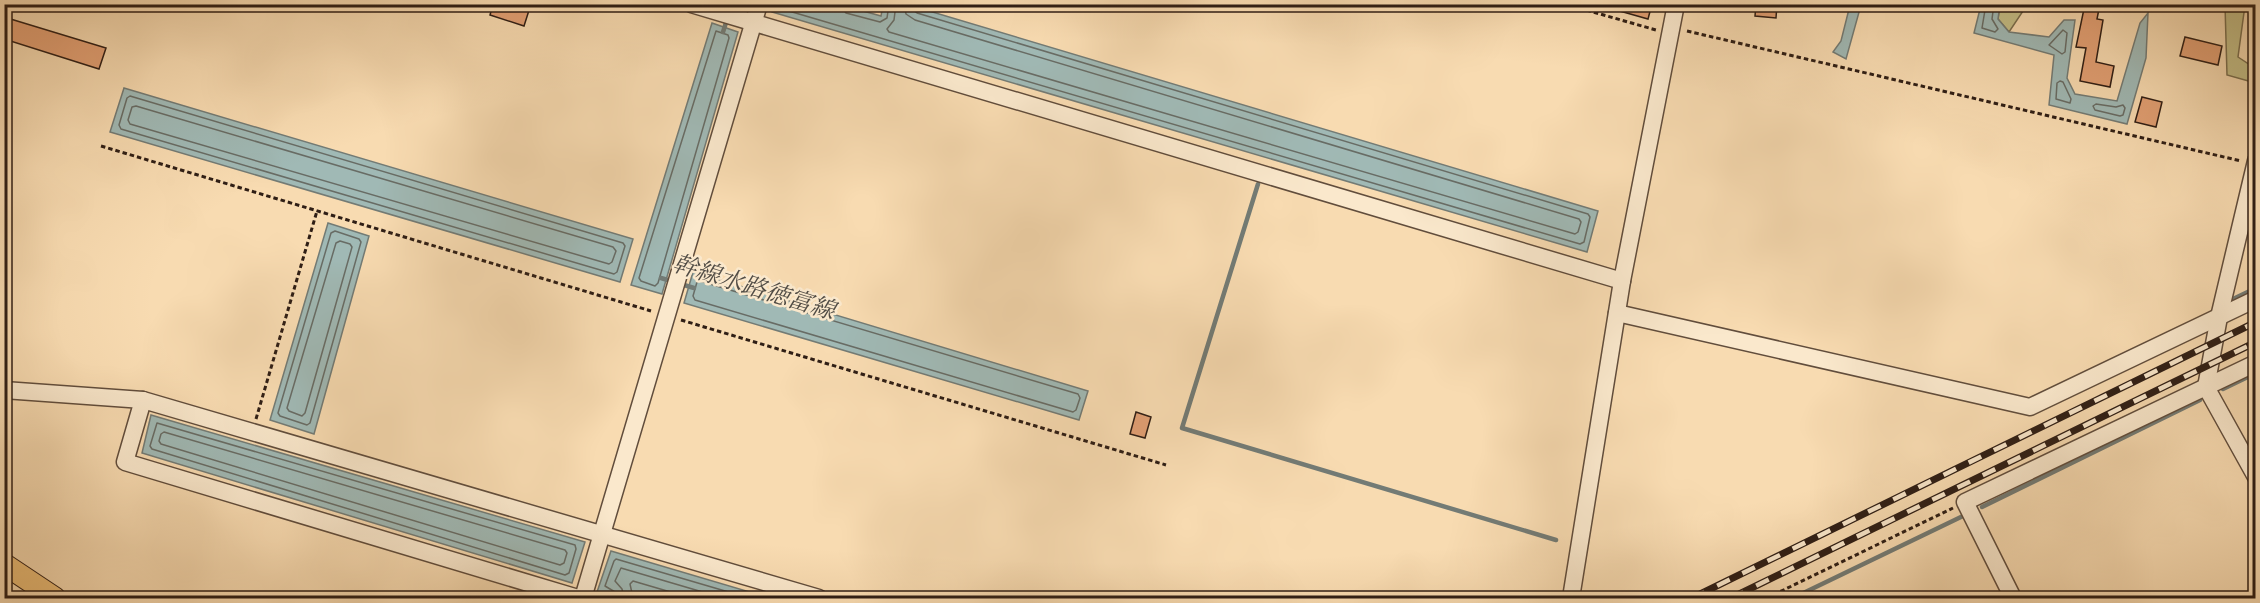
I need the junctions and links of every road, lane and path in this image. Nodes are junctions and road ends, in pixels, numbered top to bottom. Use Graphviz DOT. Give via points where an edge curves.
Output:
graph roads {
  1 [pos="691,4"];
  2 [pos="1565,4"];
  3 [pos="1676,4"];
  4 [pos="759,5"];
  5 [pos="746,21"];
  6 [pos="1671,31"];
  7 [pos="101,146"];
  8 [pos="2255,162"];
  9 [pos="317,211"];
  10 [pos="1622,281"];
  11 [pos="2256,299"];
  12 [pos="1617,313"];
  13 [pos="667,316"];
  14 [pos="2220,317"];
  15 [pos="2256,363"];
  16 [pos="2206,387"];
  17 [pos="4,390"];
  18 [pos="143,400"];
  19 [pos="252,432"];
  20 [pos="1166,465"];
  21 [pos="2256,477"];
  22 [pos="1965,502"];
  23 [pos="602,534"];
  24 [pos="4,564"];
  25 [pos="55,598"];
  26 [pos="578,598"];
  27 [pos="583,598"];
  28 [pos="819,598"];
  29 [pos="1571,598"];
  30 [pos="1767,598"];
  31 [pos="2013,598"];
  1 -- 5 [label="street"];
  2 -- 6 [label="path" via="1653,30"];
  3 -- 6 [label="street"];
  4 -- 5 [label="street"];
  5 -- 10 [label="street"];
  5 -- 13 [label="street"];
  6 -- 8 [label="path" via="1686,31"];
  6 -- 10 [label="street"];
  7 -- 9 [label="path"];
  8 -- 14 [label="street"];
  9 -- 13 [label="path"];
  9 -- 19 [label="path"];
  10 -- 12 [label="street"];
  11 -- 14 [label="street"];
  12 -- 14 [label="street" via="2030,407"];
  12 -- 29 [label="street"];
  13 -- 20 [label="path"];
  13 -- 23 [label="street"];
  14 -- 16 [label="street"];
  15 -- 16 [label="street"];
  16 -- 21 [label="street"];
  16 -- 22 [label="street"];
  17 -- 18 [label="street"];
  18 -- 19 [label="street"];
  18 -- 26 [label="street" via="125,462"];
  19 -- 23 [label="street"];
  22 -- 30 [label="path"];
  22 -- 31 [label="street"];
  23 -- 27 [label="street"];
  23 -- 28 [label="street"];
  24 -- 25 [label="main road"];
}
